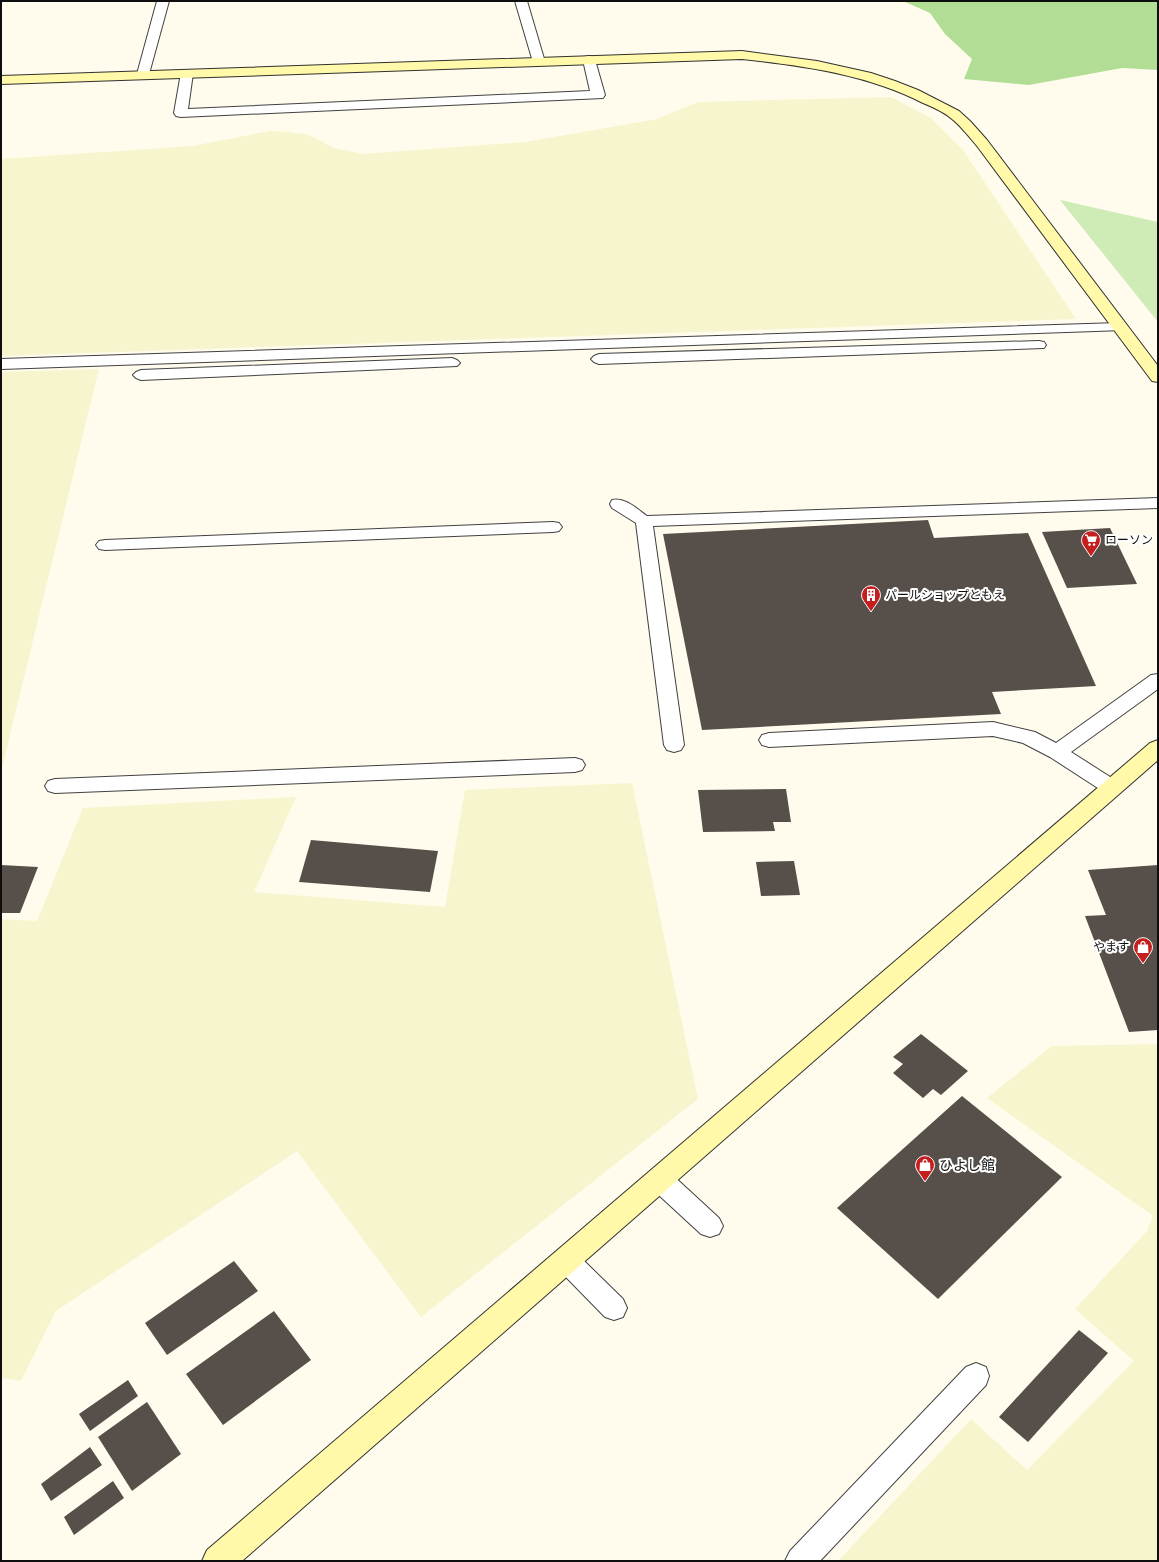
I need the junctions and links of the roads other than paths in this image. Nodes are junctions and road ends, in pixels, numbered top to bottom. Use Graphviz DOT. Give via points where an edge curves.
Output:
graph roads {
  1 [pos="163,1"];
  2 [pos="521,1"];
  3 [pos="589,60"];
  4 [pos="538,62"];
  5 [pos="187,73"];
  6 [pos="143,74"];
  7 [pos="1,80"];
  8 [pos="1119,327"];
  9 [pos="1039,345"];
  10 [pos="598,359"];
  11 [pos="478,361"];
  12 [pos="1,364"];
  13 [pos="141,375"];
  14 [pos="1158,377"];
  15 [pos="1158,503"];
  16 [pos="618,504"];
  17 [pos="644,521"];
  18 [pos="553,527"];
  19 [pos="105,544"];
  20 [pos="1158,680"];
  21 [pos="769,740"];
  22 [pos="674,745"];
  23 [pos="1158,748"];
  24 [pos="1057,752"];
  25 [pos="575,765"];
  26 [pos="55,786"];
  27 [pos="1111,787"];
  28 [pos="659,1179"];
  29 [pos="710,1226"];
  30 [pos="566,1260"];
  31 [pos="614,1308"];
  32 [pos="976,1376"];
  33 [pos="218,1561"];
  34 [pos="800,1561"];
  1 -- 6 [label="street"];
  2 -- 4 [label="street"];
  3 -- 4 [label="street"];
  3 -- 5 [label="street" via="598,95 181,113"];
  3 -- 8 [label="street" via="742,55 795,60 882,80 921,96 959,117 982,143"];
  4 -- 5 [label="street"];
  5 -- 6 [label="street"];
  6 -- 7 [label="street"];
  8 -- 12 [label="lane"];
  8 -- 14 [label="street"];
  9 -- 10 [label="lane"];
  11 -- 13 [label="lane"];
  15 -- 17 [label="lane"];
  16 -- 17 [label="lane"];
  17 -- 22 [label="lane"];
  18 -- 19 [label="lane"];
  20 -- 24 [label="lane"];
  21 -- 24 [label="lane" via="993,729 1028,737"];
  23 -- 27 [label="street"];
  24 -- 27 [label="lane"];
  25 -- 26 [label="lane"];
  27 -- 28 [label="street"];
  28 -- 29 [label="lane"];
  28 -- 30 [label="street"];
  30 -- 31 [label="lane"];
  30 -- 33 [label="street"];
  32 -- 34 [label="lane"];
}
